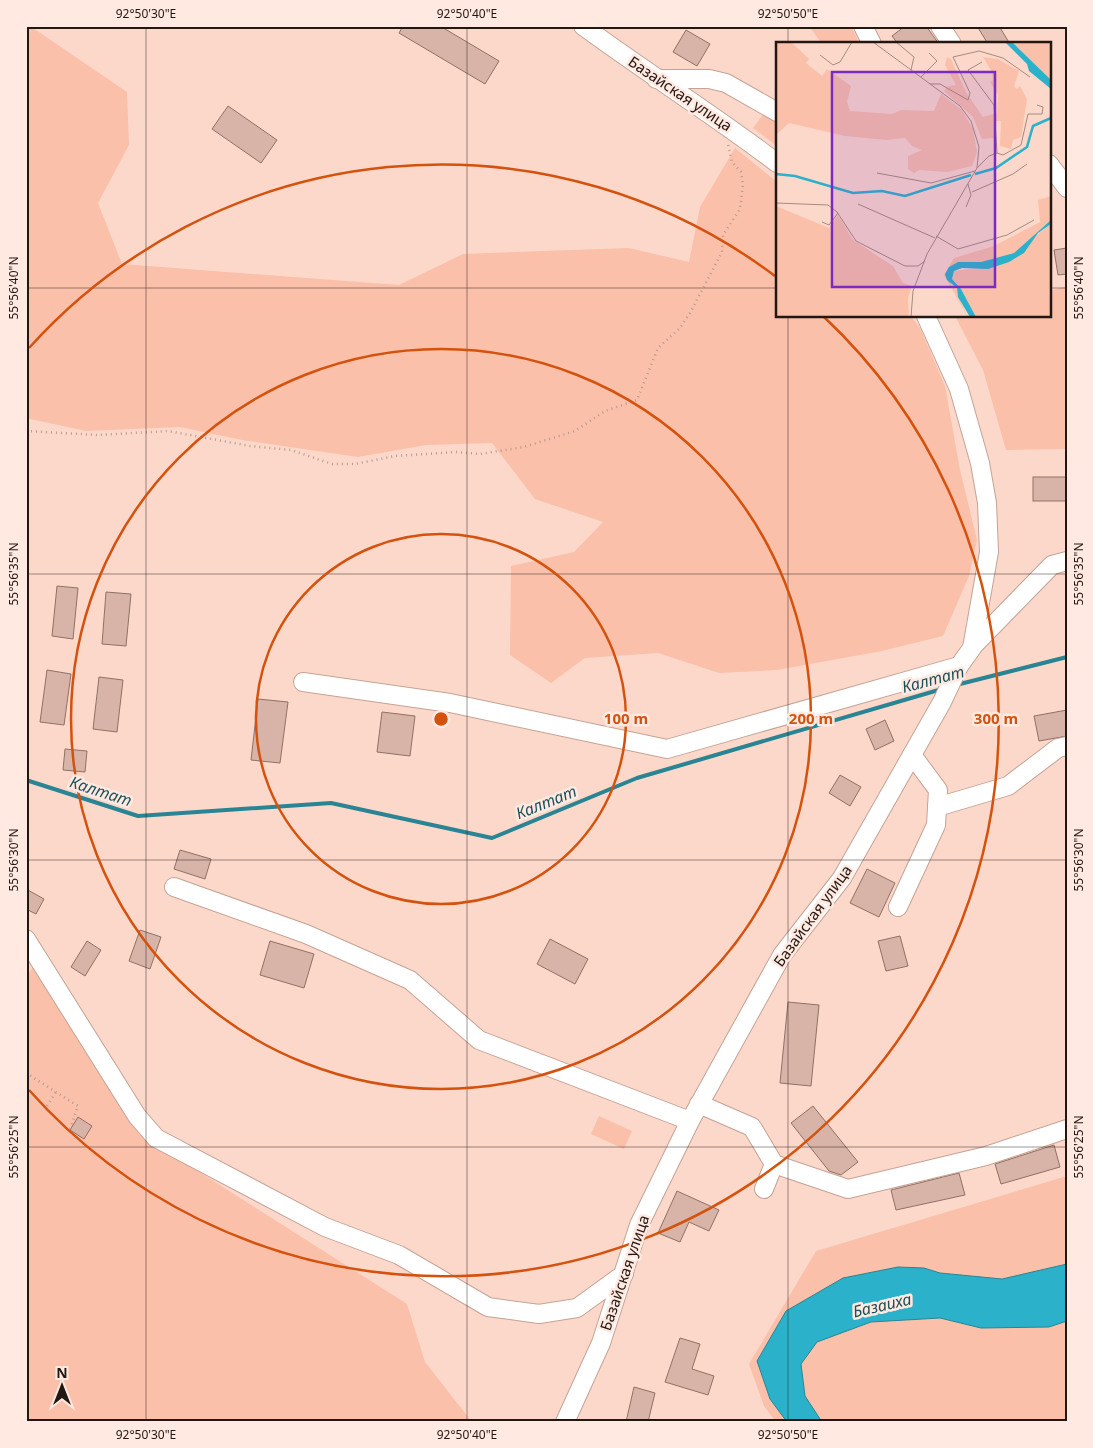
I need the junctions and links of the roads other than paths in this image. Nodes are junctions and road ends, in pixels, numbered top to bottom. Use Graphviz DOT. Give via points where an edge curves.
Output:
graph roads {
  1 [pos="863,26"];
  2 [pos="940,26"];
  3 [pos="593,29"];
  4 [pos="871,42"];
  5 [pos="951,42"];
  6 [pos="655,78"];
  7 [pos="776,111"];
  8 [pos="776,162"];
  9 [pos="1050,165"];
  10 [pos="1067,188"];
  11 [pos="927,318"];
  12 [pos="1067,561"];
  13 [pos="972,648"];
  14 [pos="958,669"];
  15 [pos="303,682"];
  16 [pos="1067,746"];
  17 [pos="912,755"];
  18 [pos="937,806"];
  19 [pos="174,886"];
  20 [pos="898,906"];
  21 [pos="29,952"];
  22 [pos="699,1104"];
  23 [pos="690,1121"];
  24 [pos="1067,1129"];
  25 [pos="774,1164"];
  26 [pos="764,1189"];
  27 [pos="624,1274"];
  28 [pos="565,1422"];
  1 -- 4 [label="street"];
  2 -- 5 [label="street"];
  3 -- 6 [label="street, Базайская улица"];
  6 -- 7 [label="street" via="709,79 726,83"];
  6 -- 8 [label="street, Базайская улица"];
  9 -- 10 [label="street"];
  11 -- 13 [label="street, Базайская улица" via="959,389 980,463 987,503 989,552"];
  12 -- 13 [label="street" via="1052,565"];
  13 -- 14 [label="street, Базайская улица"];
  14 -- 15 [label="street" via="667,750 450,703"];
  14 -- 17 [label="street, Базайская улица"];
  16 -- 18 [label="street" via="1058,748 1008,786"];
  17 -- 18 [label="street" via="938,790"];
  17 -- 22 [label="street, Базайская улица" via="842,878 782,955"];
  18 -- 20 [label="street" via="936,825"];
  19 -- 23 [label="street" via="306,934 410,980 479,1040"];
  21 -- 27 [label="street" via="137,1116 156,1138 325,1227 399,1255 488,1307 540,1314 577,1308"];
  22 -- 23 [label="street, Базайская улица"];
  22 -- 25 [label="street" via="752,1128"];
  23 -- 27 [label="street, Базайская улица" via="639,1225"];
  24 -- 25 [label="street" via="986,1156 848,1189"];
  25 -- 26 [label="street"];
  27 -- 28 [label="street, Базайская улица" via="601,1343"];
}
